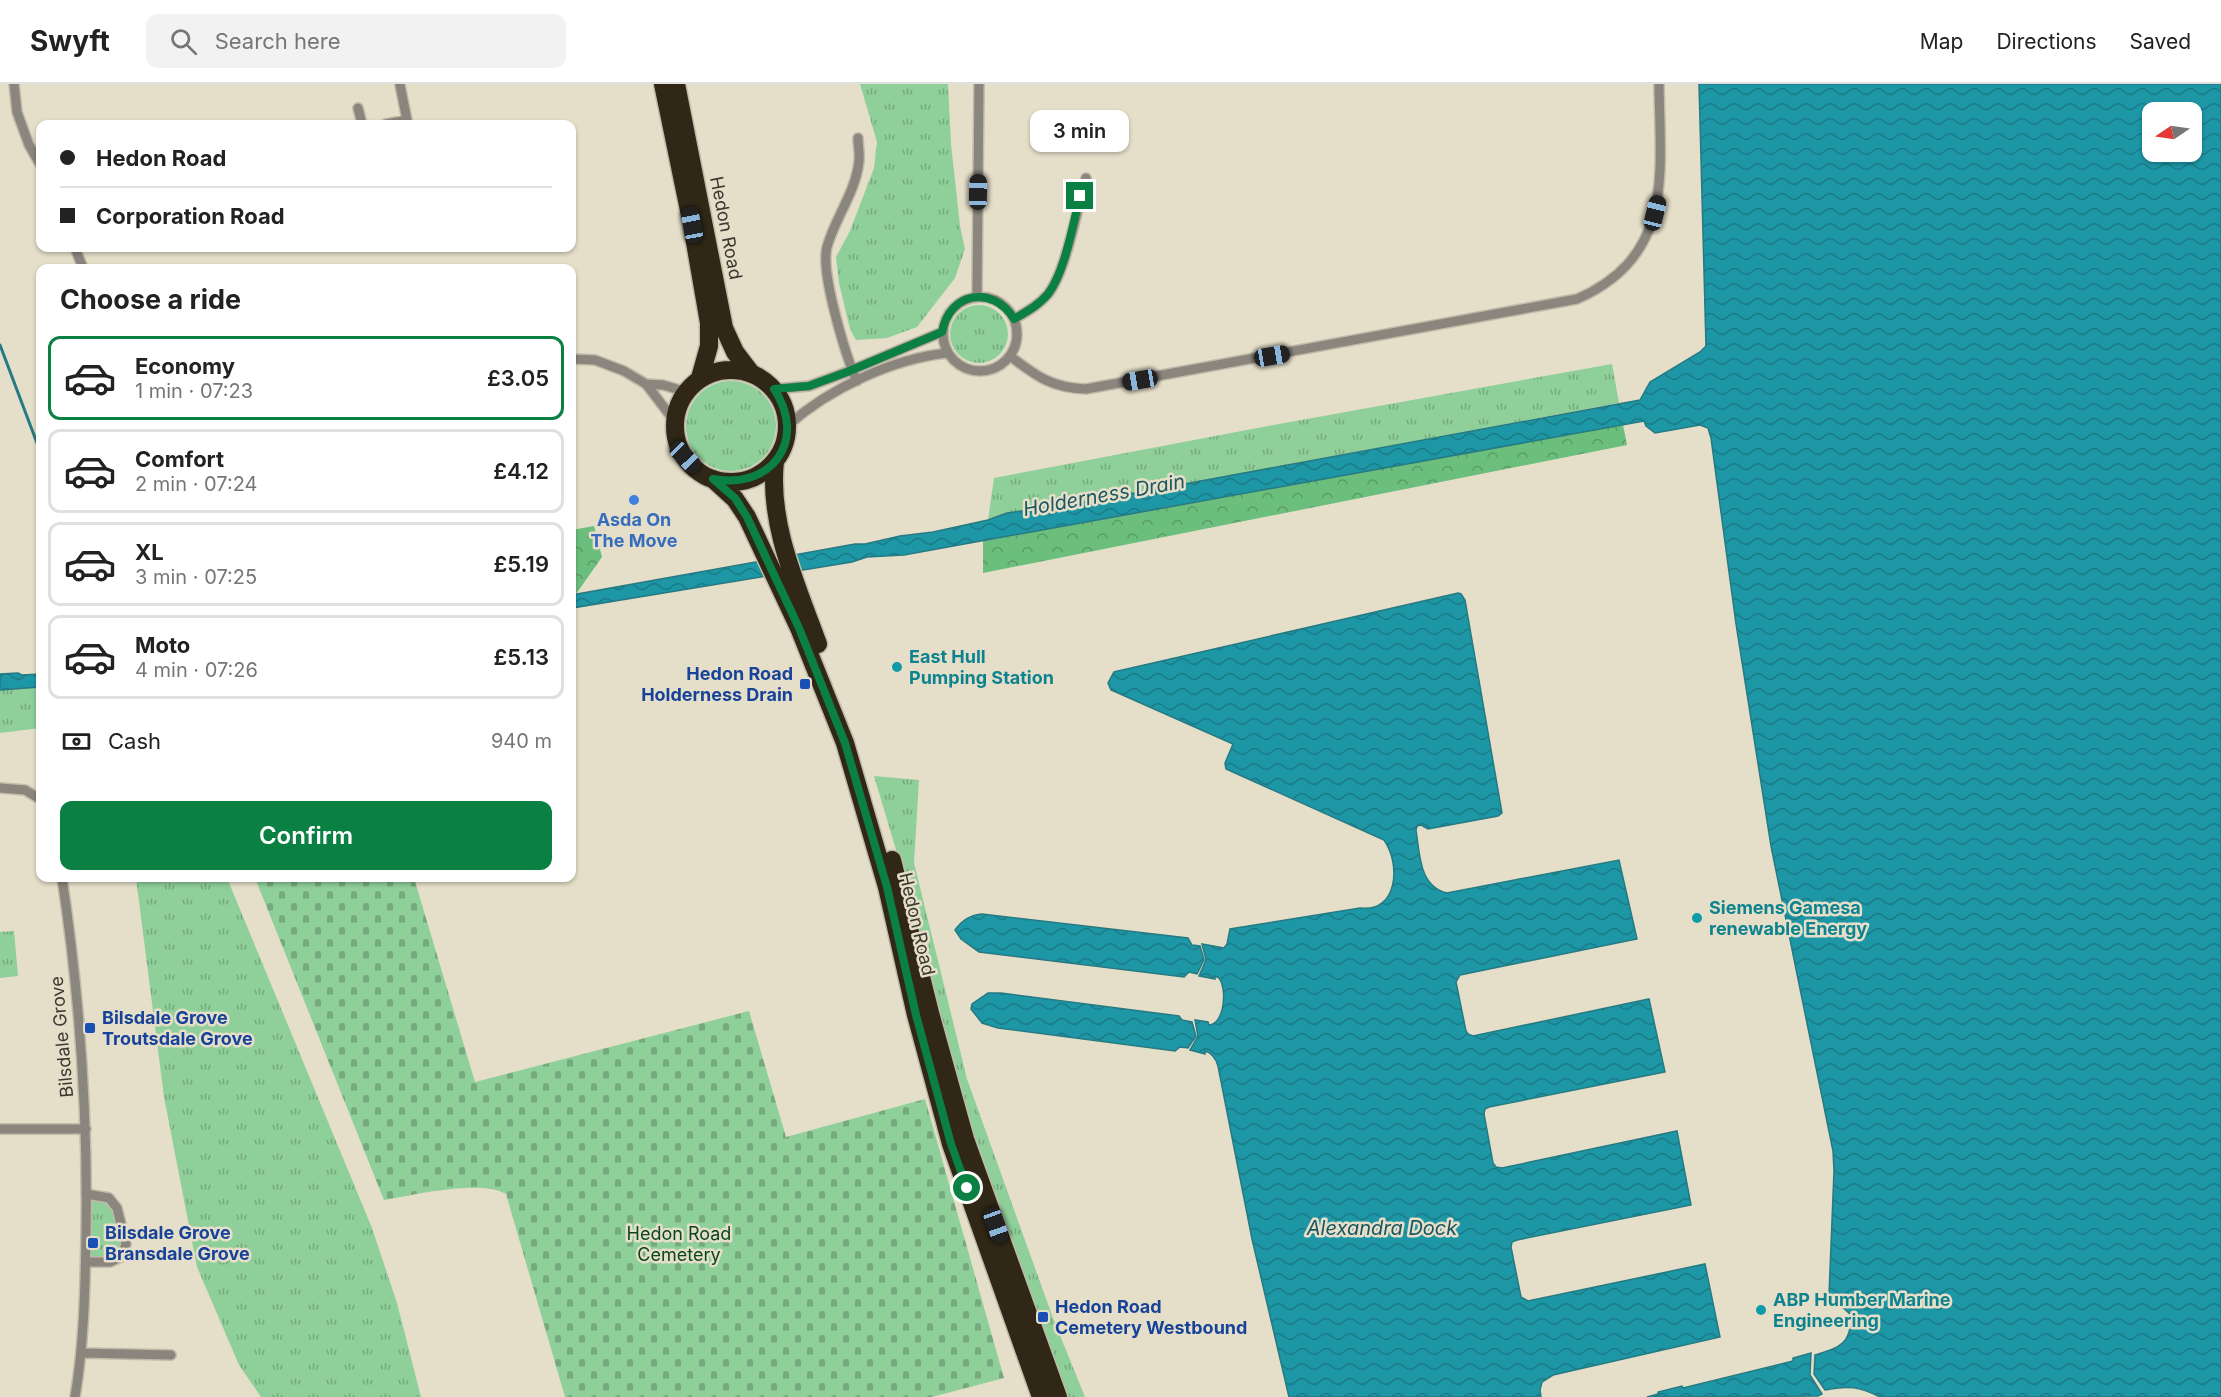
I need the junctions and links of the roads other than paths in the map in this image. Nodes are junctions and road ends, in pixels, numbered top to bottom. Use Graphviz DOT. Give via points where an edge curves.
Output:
graph roads {
  1 [pos="14,84"];
  2 [pos="663,84"];
  3 [pos="676,84"];
  4 [pos="979,84"];
  5 [pos="1659,84"];
  6 [pos="400,85"];
  7 [pos="358,108"];
  8 [pos="361,120"];
  9 [pos="408,120"];
  10 [pos="858,138"];
  11 [pos="36,157"];
  12 [pos="1086,178"];
  13 [pos="977,297"];
  14 [pos="1014,319"];
  15 [pos="942,332"];
  16 [pos="947,353"];
  17 [pos="1010,356"];
  18 [pos="576,359"];
  19 [pos="852,370"];
  20 [pos="751,373"];
  21 [pos="700,378"];
  22 [pos="857,381"];
  23 [pos="646,384"];
  24 [pos="774,389"];
  25 [pos="687,392"];
  26 [pos="676,423"];
  27 [pos="788,426"];
  28 [pos="776,461"];
  29 [pos="713,479"];
  30 [pos="788,585"];
  31 [pos="0,788"];
  32 [pos="36,797"];
  33 [pos="62,882"];
  34 [pos="0,1129"];
  35 [pos="86,1129"];
  36 [pos="86,1194"];
  37 [pos="86,1262"];
  38 [pos="82,1353"];
  39 [pos="171,1355"];
  40 [pos="75,1397"];
  41 [pos="1041,1397"];
  42 [pos="1058,1397"];
  1 -- 11 [label="street" via="17,112"];
  2 -- 21 [label="highway, Hedon Road" via="709,323 709,346"];
  3 -- 20 [label="highway, Hedon Road" via="724,328"];
  4 -- 13 [label="street"];
  5 -- 17 [label="street" via="1660,181 1650,227 1625,268 1603,286 1577,299 1086,389 1048,382"];
  6 -- 9 [label="street"];
  7 -- 8 [label="street"];
  10 -- 19 [label="street" via="859,161 851,190 826,252 828,288"];
  12 -- 14 [label="street" via="1059,276 1048,295"];
  13 -- 14 [label="street" via="999,302"];
  13 -- 15 [label="street" via="953,308"];
  14 -- 17 [label="street" via="1016,344"];
  15 -- 16 [label="street"];
  15 -- 19 [label="street"];
  16 -- 17 [label="street" via="955,363 978,372 996,368"];
  16 -- 22 [label="street" via="919,358"];
  18 -- 23 [label="street" via="595,360"];
  19 -- 22 [label="street"];
  19 -- 24 [label="street" via="809,386"];
  20 -- 21 [label="highway" via="719,371"];
  20 -- 24 [label="highway"];
  21 -- 25 [label="highway"];
  22 -- 27 [label="street" via="833,392"];
  23 -- 25 [label="street"];
  23 -- 26 [label="street"];
  24 -- 27 [label="highway"];
  25 -- 26 [label="highway"];
  26 -- 29 [label="highway" via="676,436 685,457"];
  27 -- 28 [label="highway"];
  28 -- 29 [label="highway" via="747,480"];
  28 -- 30 [label="highway, Hedon Road" via="773,493"];
  29 -- 30 [label="highway, Hedon Road" via="743,508 761,548"];
  30 -- 41 [label="highway, Hedon Road" via="799,628 845,743 887,887 951,1144"];
  30 -- 42 [label="highway, Hedon Road" via="856,742 899,883 965,1139"];
  31 -- 32 [label="street" via="25,790"];
  33 -- 35 [label="street, Bilsdale Grove" via="81,1042"];
  34 -- 35 [label="street"];
  35 -- 36 [label="street, Bilsdale Grove"];
  36 -- 37 [label="street, Bilsdale Grove"];
  36 -- 37 [label="street" via="109,1198 117,1208 126,1244 121,1257 110,1262"];
  37 -- 38 [label="street, Bilsdale Grove"];
  38 -- 39 [label="street"];
  38 -- 40 [label="street, Bilsdale Grove"];
}
